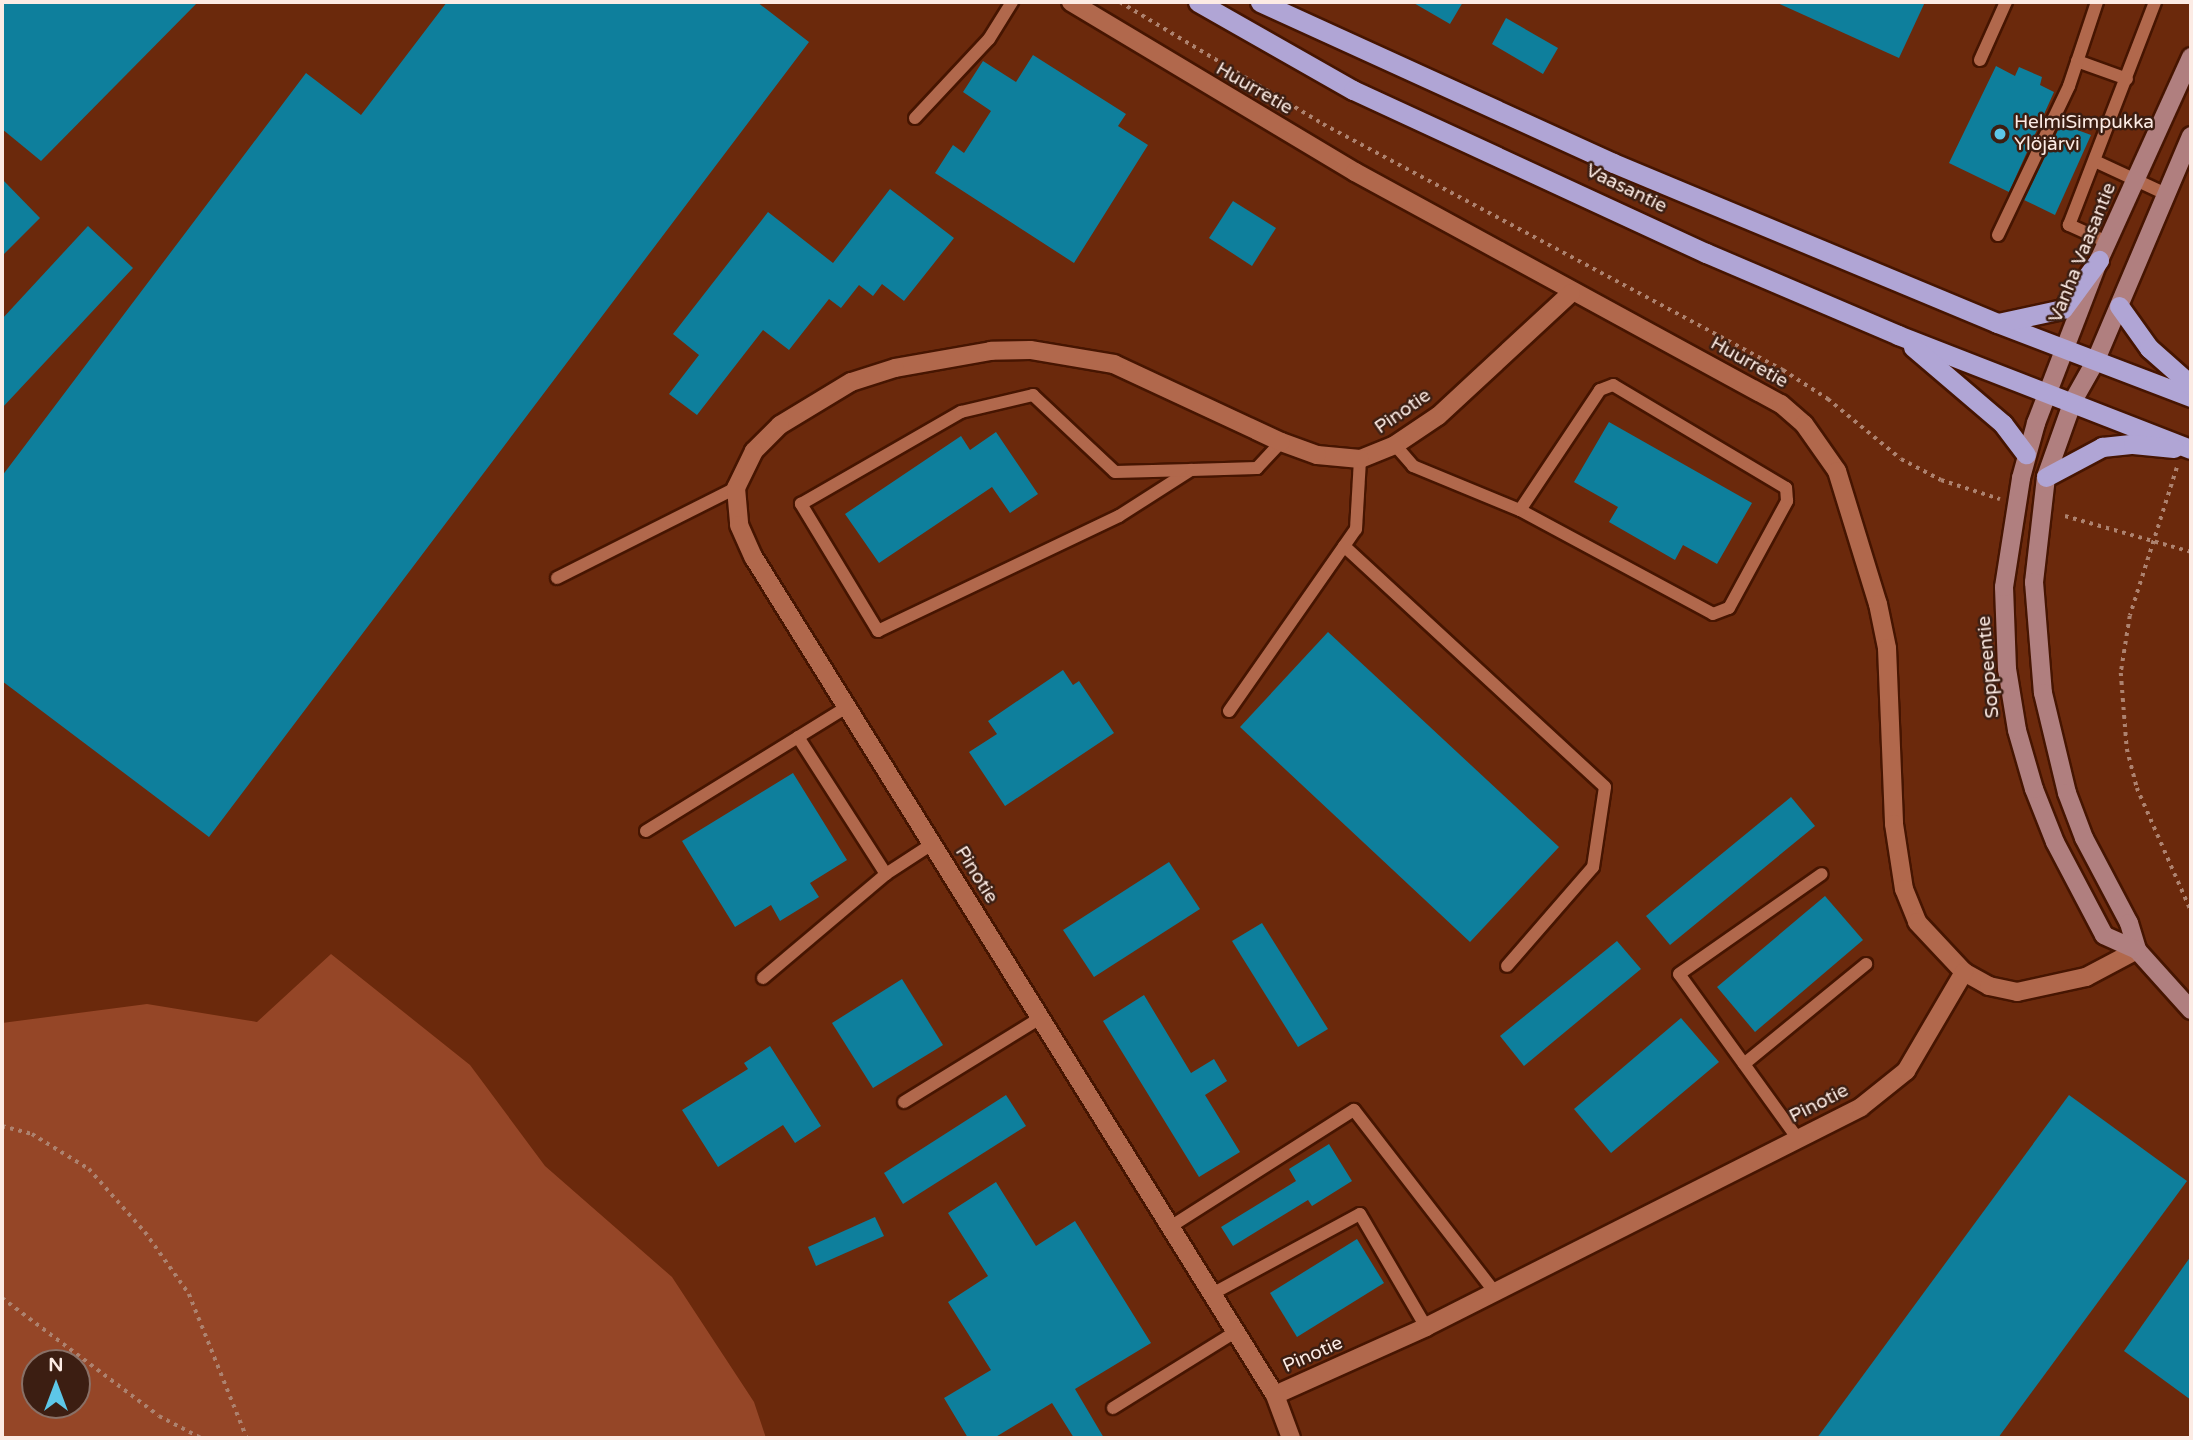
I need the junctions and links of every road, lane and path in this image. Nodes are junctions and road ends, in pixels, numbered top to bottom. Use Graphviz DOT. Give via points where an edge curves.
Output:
graph roads {
  1 [pos="1012,2"];
  2 [pos="1071,2"];
  3 [pos="1120,2"];
  4 [pos="1198,2"];
  5 [pos="1260,2"];
  6 [pos="2006,2"];
  7 [pos="2097,2"];
  8 [pos="2155,2"];
  9 [pos="2191,57"];
  10 [pos="1980,61"];
  11 [pos="2077,61"];
  12 [pos="2127,79"];
  13 [pos="915,118"];
  14 [pos="2191,136"];
  15 [pos="2097,162"];
  16 [pos="2135,180"];
  17 [pos="2166,194"];
  18 [pos="1998,235"];
  19 [pos="2103,251"];
  20 [pos="1571,293"];
  21 [pos="2119,306"];
  22 [pos="1997,323"];
  23 [pos="1898,335"];
  24 [pos="2066,350"];
  25 [pos="2095,362"];
  26 [pos="2191,385"];
  27 [pos="2048,391"];
  28 [pos="2191,397"];
  29 [pos="2073,401"];
  30 [pos="1281,442"];
  31 [pos="1395,445"];
  32 [pos="2191,450"];
  33 [pos="2026,454"];
  34 [pos="1360,459"];
  35 [pos="2177,468"];
  36 [pos="1191,470"];
  37 [pos="2046,477"];
  38 [pos="736,488"];
  39 [pos="2002,500"];
  40 [pos="1520,510"];
  41 [pos="2065,516"];
  42 [pos="2151,540"];
  43 [pos="1344,546"];
  44 [pos="2191,552"];
  45 [pos="557,578"];
  46 [pos="847,707"];
  47 [pos="1229,711"];
  48 [pos="798,737"];
  49 [pos="646,831"];
  50 [pos="932,844"];
  51 [pos="886,874"];
  52 [pos="1822,874"];
  53 [pos="2191,911"];
  54 [pos="2137,950"];
  55 [pos="1866,964"];
  56 [pos="1507,966"];
  57 [pos="1964,972"];
  58 [pos="764,978"];
  59 [pos="2191,1010"];
  60 [pos="1040,1018"];
  61 [pos="1744,1065"];
  62 [pos="904,1102"];
  63 [pos="2,1126"];
  64 [pos="1798,1139"];
  65 [pos="1170,1227"];
  66 [pos="1494,1291"];
  67 [pos="1212,1294"];
  68 [pos="2,1298"];
  69 [pos="1426,1328"];
  70 [pos="1235,1332"];
  71 [pos="1275,1395"];
  72 [pos="1113,1408"];
  73 [pos="201,1438"];
  74 [pos="247,1438"];
  75 [pos="1291,1438"];
  1 -- 13 [label="lane" via="989,39"];
  2 -- 20 [label="street, Huurretie" via="1283,130"];
  3 -- 39 [label="path" via="1323,124 1783,370 1901,459 1941,480"];
  4 -- 23 [label="highway, Vaasantie" via="1353,90 1706,253"];
  5 -- 22 [label="highway, Vaasantie" via="1613,163"];
  6 -- 10 [label="lane"];
  7 -- 11 [label="lane"];
  8 -- 12 [label="lane"];
  9 -- 16 [label="main road, Vanha Vaasantie"];
  11 -- 12 [label="lane"];
  11 -- 18 [label="lane" via="2028,179"];
  12 -- 15 [label="lane"];
  14 -- 17 [label="main road"];
  15 -- 16 [label="lane"];
  15 -- 19 [label="lane" via="2069,225"];
  16 -- 17 [label="lane"];
  16 -- 19 [label="main road, Vanha Vaasantie"];
  17 -- 21 [label="main road"];
  19 -- 22 [label="highway" via="2063,309"];
  19 -- 24 [label="main road, Vanha Vaasantie"];
  20 -- 31 [label="street, Pinotie" via="1438,416"];
  20 -- 57 [label="street, Huurretie" via="1781,404 1804,424 1837,471 1867,557 1887,648 1890,771 1904,889 1917,922"];
  21 -- 25 [label="main road"];
  21 -- 26 [label="highway" via="2149,348"];
  22 -- 24 [label="highway, Vaasantie"];
  23 -- 27 [label="highway, Vaasantie"];
  23 -- 33 [label="highway" via="1965,388"];
  24 -- 25 [label="highway, Vaasantie"];
  24 -- 27 [label="main road, Soppeentie"];
  25 -- 28 [label="highway"];
  25 -- 29 [label="main road, Soppeentie"];
  27 -- 29 [label="highway, Vaasantie"];
  27 -- 33 [label="main road, Soppeentie"];
  29 -- 32 [label="highway"];
  29 -- 37 [label="main road, Soppeentie"];
  30 -- 34 [label="street, Pinotie" via="1317,455"];
  30 -- 36 [label="lane" via="1257,468"];
  30 -- 38 [label="street, Pinotie" via="1114,364 1030,350 991,351 895,368 817,399 779,425 754,451"];
  31 -- 34 [label="street, Pinotie"];
  31 -- 40 [label="lane" via="1413,466"];
  32 -- 37 [label="highway" via="2133,444 2102,447"];
  33 -- 54 [label="main road, Soppeentie" via="2004,587 2007,669 2017,730 2055,842 2104,935"];
  34 -- 43 [label="lane" via="1356,529"];
  35 -- 42 [label="path"];
  36 -- 36 [label="lane" via="1115,472 1033,395 961,412 801,504 878,631 1119,516"];
  37 -- 54 [label="main road, Soppeentie" via="2037,535 2035,627 2054,753 2084,838 2129,923"];
  38 -- 45 [label="lane"];
  38 -- 46 [label="street, Pinotie" via="739,525 754,558"];
  40 -- 40 [label="lane" via="1600,390 1613,385 1786,488 1787,501 1728,608 1713,614"];
  41 -- 42 [label="path"];
  42 -- 44 [label="path"];
  42 -- 53 [label="path" via="2124,642 2123,710 2137,788"];
  43 -- 47 [label="lane"];
  43 -- 56 [label="lane" via="1605,787 1593,867"];
  46 -- 48 [label="lane"];
  46 -- 50 [label="street, Pinotie"];
  48 -- 49 [label="lane"];
  48 -- 51 [label="lane"];
  50 -- 51 [label="lane"];
  50 -- 60 [label="street, Pinotie"];
  51 -- 58 [label="lane"];
  52 -- 61 [label="lane" via="1679,974"];
  54 -- 57 [label="street, Huurretie" via="2050,988 2017,992 1989,986"];
  54 -- 59 [label="main road, Soppeentie"];
  55 -- 61 [label="lane"];
  57 -- 64 [label="street, Pinotie" via="1906,1071 1861,1107"];
  60 -- 62 [label="lane"];
  60 -- 65 [label="street, Pinotie"];
  61 -- 64 [label="lane"];
  63 -- 74 [label="path" via="32,1134 89,1169 145,1232 189,1294"];
  64 -- 66 [label="street, Pinotie"];
  65 -- 66 [label="lane" via="1354,1110"];
  65 -- 67 [label="street, Pinotie"];
  66 -- 69 [label="street, Pinotie"];
  67 -- 69 [label="lane" via="1360,1214"];
  67 -- 70 [label="street, Pinotie"];
  68 -- 73 [label="path" via="159,1416"];
  69 -- 71 [label="street, Pinotie"];
  70 -- 71 [label="street, Pinotie"];
  70 -- 72 [label="lane"];
  71 -- 75 [label="street"];
}
